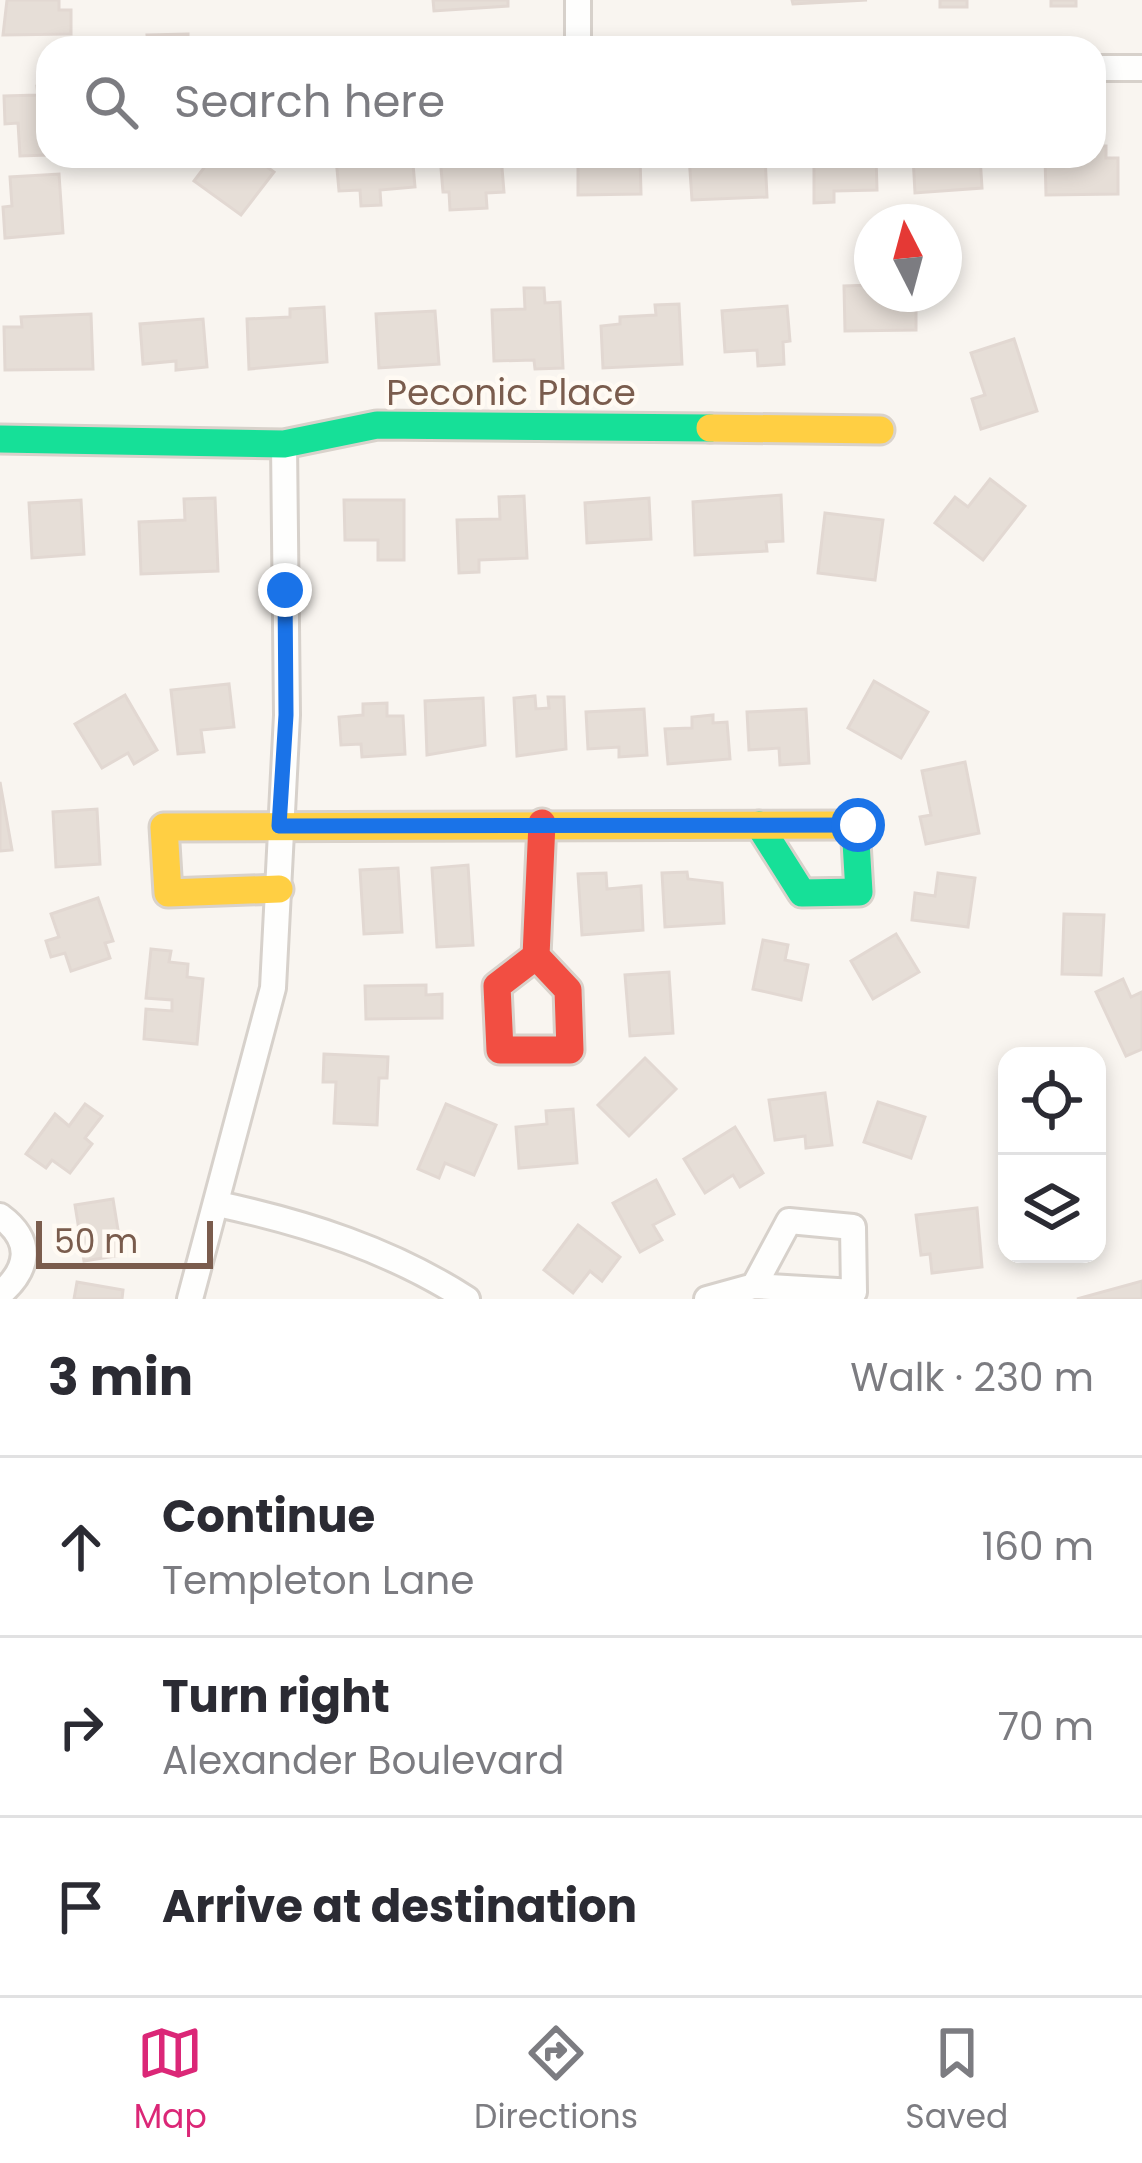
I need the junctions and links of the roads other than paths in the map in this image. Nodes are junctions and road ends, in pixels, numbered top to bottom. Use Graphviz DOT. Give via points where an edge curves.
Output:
graph roads {
  1 [pos="578,0"];
  2 [pos="578,36"];
  3 [pos="1106,68"];
  4 [pos="1142,68"];
  5 [pos="880,430"];
  6 [pos="0,439"];
  7 [pos="284,444"];
  8 [pos="542,823"];
  9 [pos="759,825"];
  10 [pos="279,826"];
  11 [pos="279,889"];
  12 [pos="536,956"];
  13 [pos="218,1204"];
  14 [pos="0,1216"];
  15 [pos="754,1286"];
  16 [pos="0,1294"];
  17 [pos="190,1299"];
  18 [pos="467,1299"];
  19 [pos="707,1299"];
  1 -- 2 [label="street"];
  3 -- 4 [label="street"];
  5 -- 7 [label="street, Peconic Place" via="377,425"];
  6 -- 7 [label="street, Peconic Place"];
  7 -- 10 [label="street"];
  8 -- 9 [label="street"];
  8 -- 10 [label="street"];
  8 -- 12 [label="street"];
  10 -- 11 [label="street"];
  10 -- 11 [label="street" via="164,827 168,893"];
  11 -- 13 [label="street" via="273,988"];
  13 -- 17 [label="street"];
  13 -- 18 [label="street" via="380,1252"];
  14 -- 16 [label="street" via="20,1238 26,1260"];
  15 -- 15 [label="street" via="854,1292 853,1227 789,1221"];
  15 -- 19 [label="street"];
}
